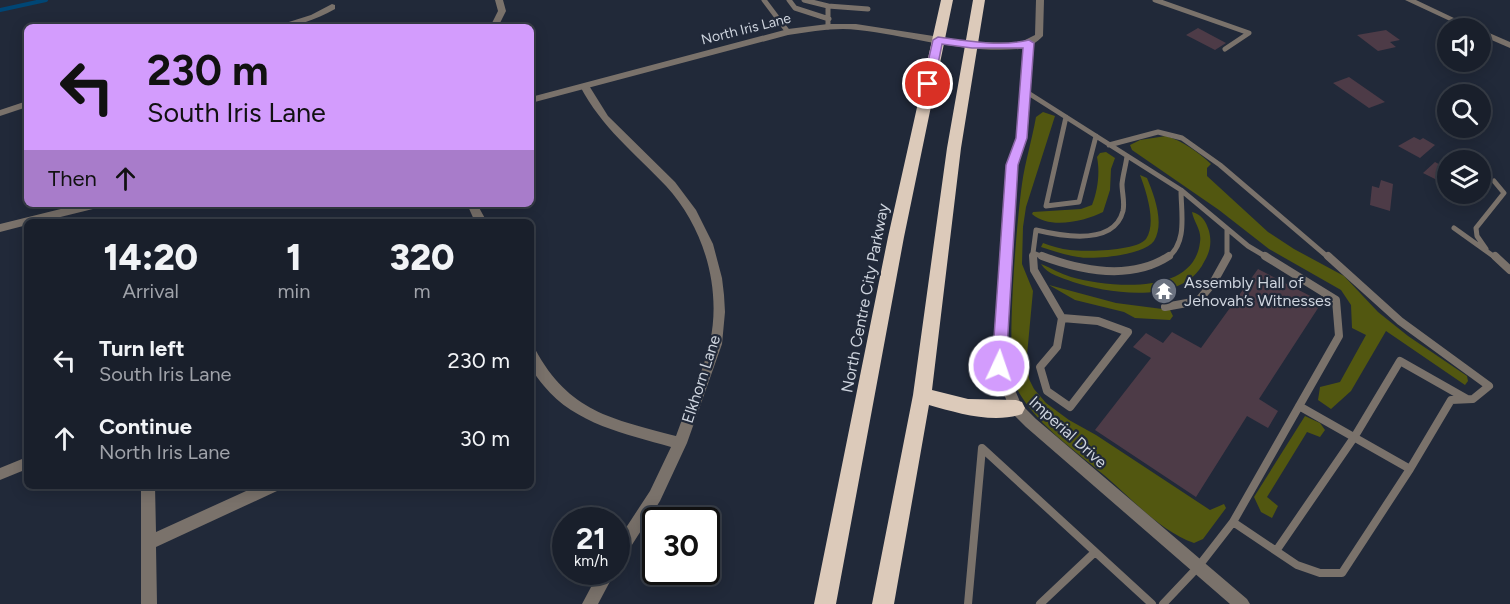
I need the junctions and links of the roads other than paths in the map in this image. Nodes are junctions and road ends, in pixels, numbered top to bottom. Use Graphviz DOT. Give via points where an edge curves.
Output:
graph roads {
  1 [pos="499,0"];
  2 [pos="764,0"];
  3 [pos="789,0"];
  4 [pos="804,0"];
  5 [pos="947,0"];
  6 [pos="980,0"];
  7 [pos="1040,0"];
  8 [pos="1155,0"];
  9 [pos="1409,0"];
  10 [pos="828,6"];
  11 [pos="332,7"];
  12 [pos="868,9"];
  13 [pos="1449,18"];
  14 [pos="829,23"];
  15 [pos="288,24"];
  16 [pos="496,24"];
  17 [pos="788,33"];
  18 [pos="1491,37"];
  19 [pos="938,40"];
  20 [pos="1029,43"];
  21 [pos="972,45"];
  22 [pos="1510,45"];
  23 [pos="1225,49"];
  24 [pos="585,86"];
  25 [pos="1025,91"];
  26 [pos="534,99"];
  27 [pos="24,105"];
  28 [pos="0,113"];
  29 [pos="1066,117"];
  30 [pos="1096,136"];
  31 [pos="1109,145"];
  32 [pos="1127,156"];
  33 [pos="1494,181"];
  34 [pos="1180,190"];
  35 [pos="85,207"];
  36 [pos="36,219"];
  37 [pos="24,222"];
  38 [pos="0,228"];
  39 [pos="1454,228"];
  40 [pos="1227,229"];
  41 [pos="1486,249"];
  42 [pos="1033,253"];
  43 [pos="1510,270"];
  44 [pos="1165,307"];
  45 [pos="1062,318"];
  46 [pos="534,358"];
  47 [pos="922,395"];
  48 [pos="1468,399"];
  49 [pos="1299,406"];
  50 [pos="1016,408"];
  51 [pos="1355,436"];
  52 [pos="680,443"];
  53 [pos="24,464"];
  54 [pos="1410,469"];
  55 [pos="0,474"];
  56 [pos="148,489"];
  57 [pos="265,489"];
  58 [pos="1233,522"];
  59 [pos="630,535"];
  60 [pos="148,543"];
  61 [pos="1276,551"];
  62 [pos="1095,552"];
  63 [pos="1198,567"];
  64 [pos="600,585"];
  65 [pos="149,604"];
  66 [pos="590,604"];
  67 [pos="825,604"];
  68 [pos="883,604"];
  69 [pos="968,604"];
  70 [pos="1040,604"];
  71 [pos="1152,604"];
  72 [pos="1163,604"];
  73 [pos="1242,604"];
  1 -- 16 [label="street" via="502,16"];
  2 -- 17 [label="lane"];
  3 -- 14 [label="lane" via="795,8"];
  4 -- 10 [label="lane"];
  5 -- 19 [label="highway, North Centre City Parkway"];
  6 -- 21 [label="highway"];
  7 -- 20 [label="street, Imperial Drive" via="1039,36"];
  8 -- 23 [label="lane" via="1249,33"];
  9 -- 13 [label="street"];
  10 -- 12 [label="lane"];
  10 -- 14 [label="lane"];
  11 -- 15 [label="street"];
  14 -- 17 [label="street, North Iris Lane"];
  14 -- 19 [label="street, North Iris Lane"];
  17 -- 24 [label="street, North Iris Lane"];
  18 -- 22 [label="street"];
  19 -- 21 [label="street, North Iris Lane"];
  19 -- 67 [label="highway, North Centre City Parkway"];
  20 -- 21 [label="street, North Iris Lane"];
  20 -- 25 [label="street, Imperial Drive"];
  21 -- 47 [label="highway" via="954,148"];
  24 -- 26 [label="street, North Iris Lane"];
  24 -- 52 [label="street, Elkhorn Lane" via="608,124 683,198 715,264 718,328 713,354"];
  25 -- 29 [label="lane"];
  25 -- 50 [label="street, Imperial Drive" via="1022,138 1012,165 999,366"];
  27 -- 28 [label="street"];
  29 -- 30 [label="lane"];
  29 -- 30 [label="lane" via="1046,206 1079,202"];
  30 -- 31 [label="lane"];
  31 -- 32 [label="lane"];
  31 -- 48 [label="lane" via="1158,132 1182,138 1220,165 1400,321 1489,386"];
  32 -- 34 [label="lane"];
  32 -- 42 [label="lane" via="1122,183 1123,213 1115,227 1077,236 1035,230"];
  33 -- 41 [label="lane" via="1504,193 1476,228"];
  34 -- 40 [label="lane"];
  34 -- 42 [label="lane" via="1180,243 1169,258 1138,270 1100,273"];
  35 -- 36 [label="street"];
  37 -- 38 [label="street"];
  39 -- 41 [label="lane"];
  40 -- 44 [label="lane" via="1229,255 1213,283 1198,301"];
  40 -- 49 [label="lane" via="1336,300 1339,336"];
  41 -- 43 [label="lane"];
  42 -- 45 [label="lane" via="1034,270"];
  45 -- 45 [label="lane" via="1057,346 1040,368 1047,391 1070,408 1128,332 1098,321"];
  46 -- 52 [label="street" via="551,389 588,416"];
  47 -- 50 [label="highway" via="968,408"];
  47 -- 68 [label="highway"];
  48 -- 51 [label="lane" via="1400,361"];
  48 -- 54 [label="lane" via="1451,400"];
  49 -- 51 [label="lane"];
  49 -- 58 [label="lane"];
  50 -- 63 [label="street, Imperial Drive"];
  51 -- 54 [label="lane"];
  51 -- 61 [label="lane"];
  52 -- 59 [label="street, Elkhorn Lane" via="659,488"];
  53 -- 55 [label="street"];
  54 -- 61 [label="lane" via="1342,573 1320,573 1297,565"];
  56 -- 60 [label="street"];
  57 -- 60 [label="street"];
  58 -- 61 [label="lane"];
  58 -- 63 [label="lane"];
  60 -- 65 [label="street"];
  62 -- 69 [label="lane" via="982,448"];
  62 -- 70 [label="lane"];
  62 -- 71 [label="lane"];
  63 -- 72 [label="lane"];
  63 -- 73 [label="street, Imperial Drive"];
  64 -- 66 [label="street"];
}
